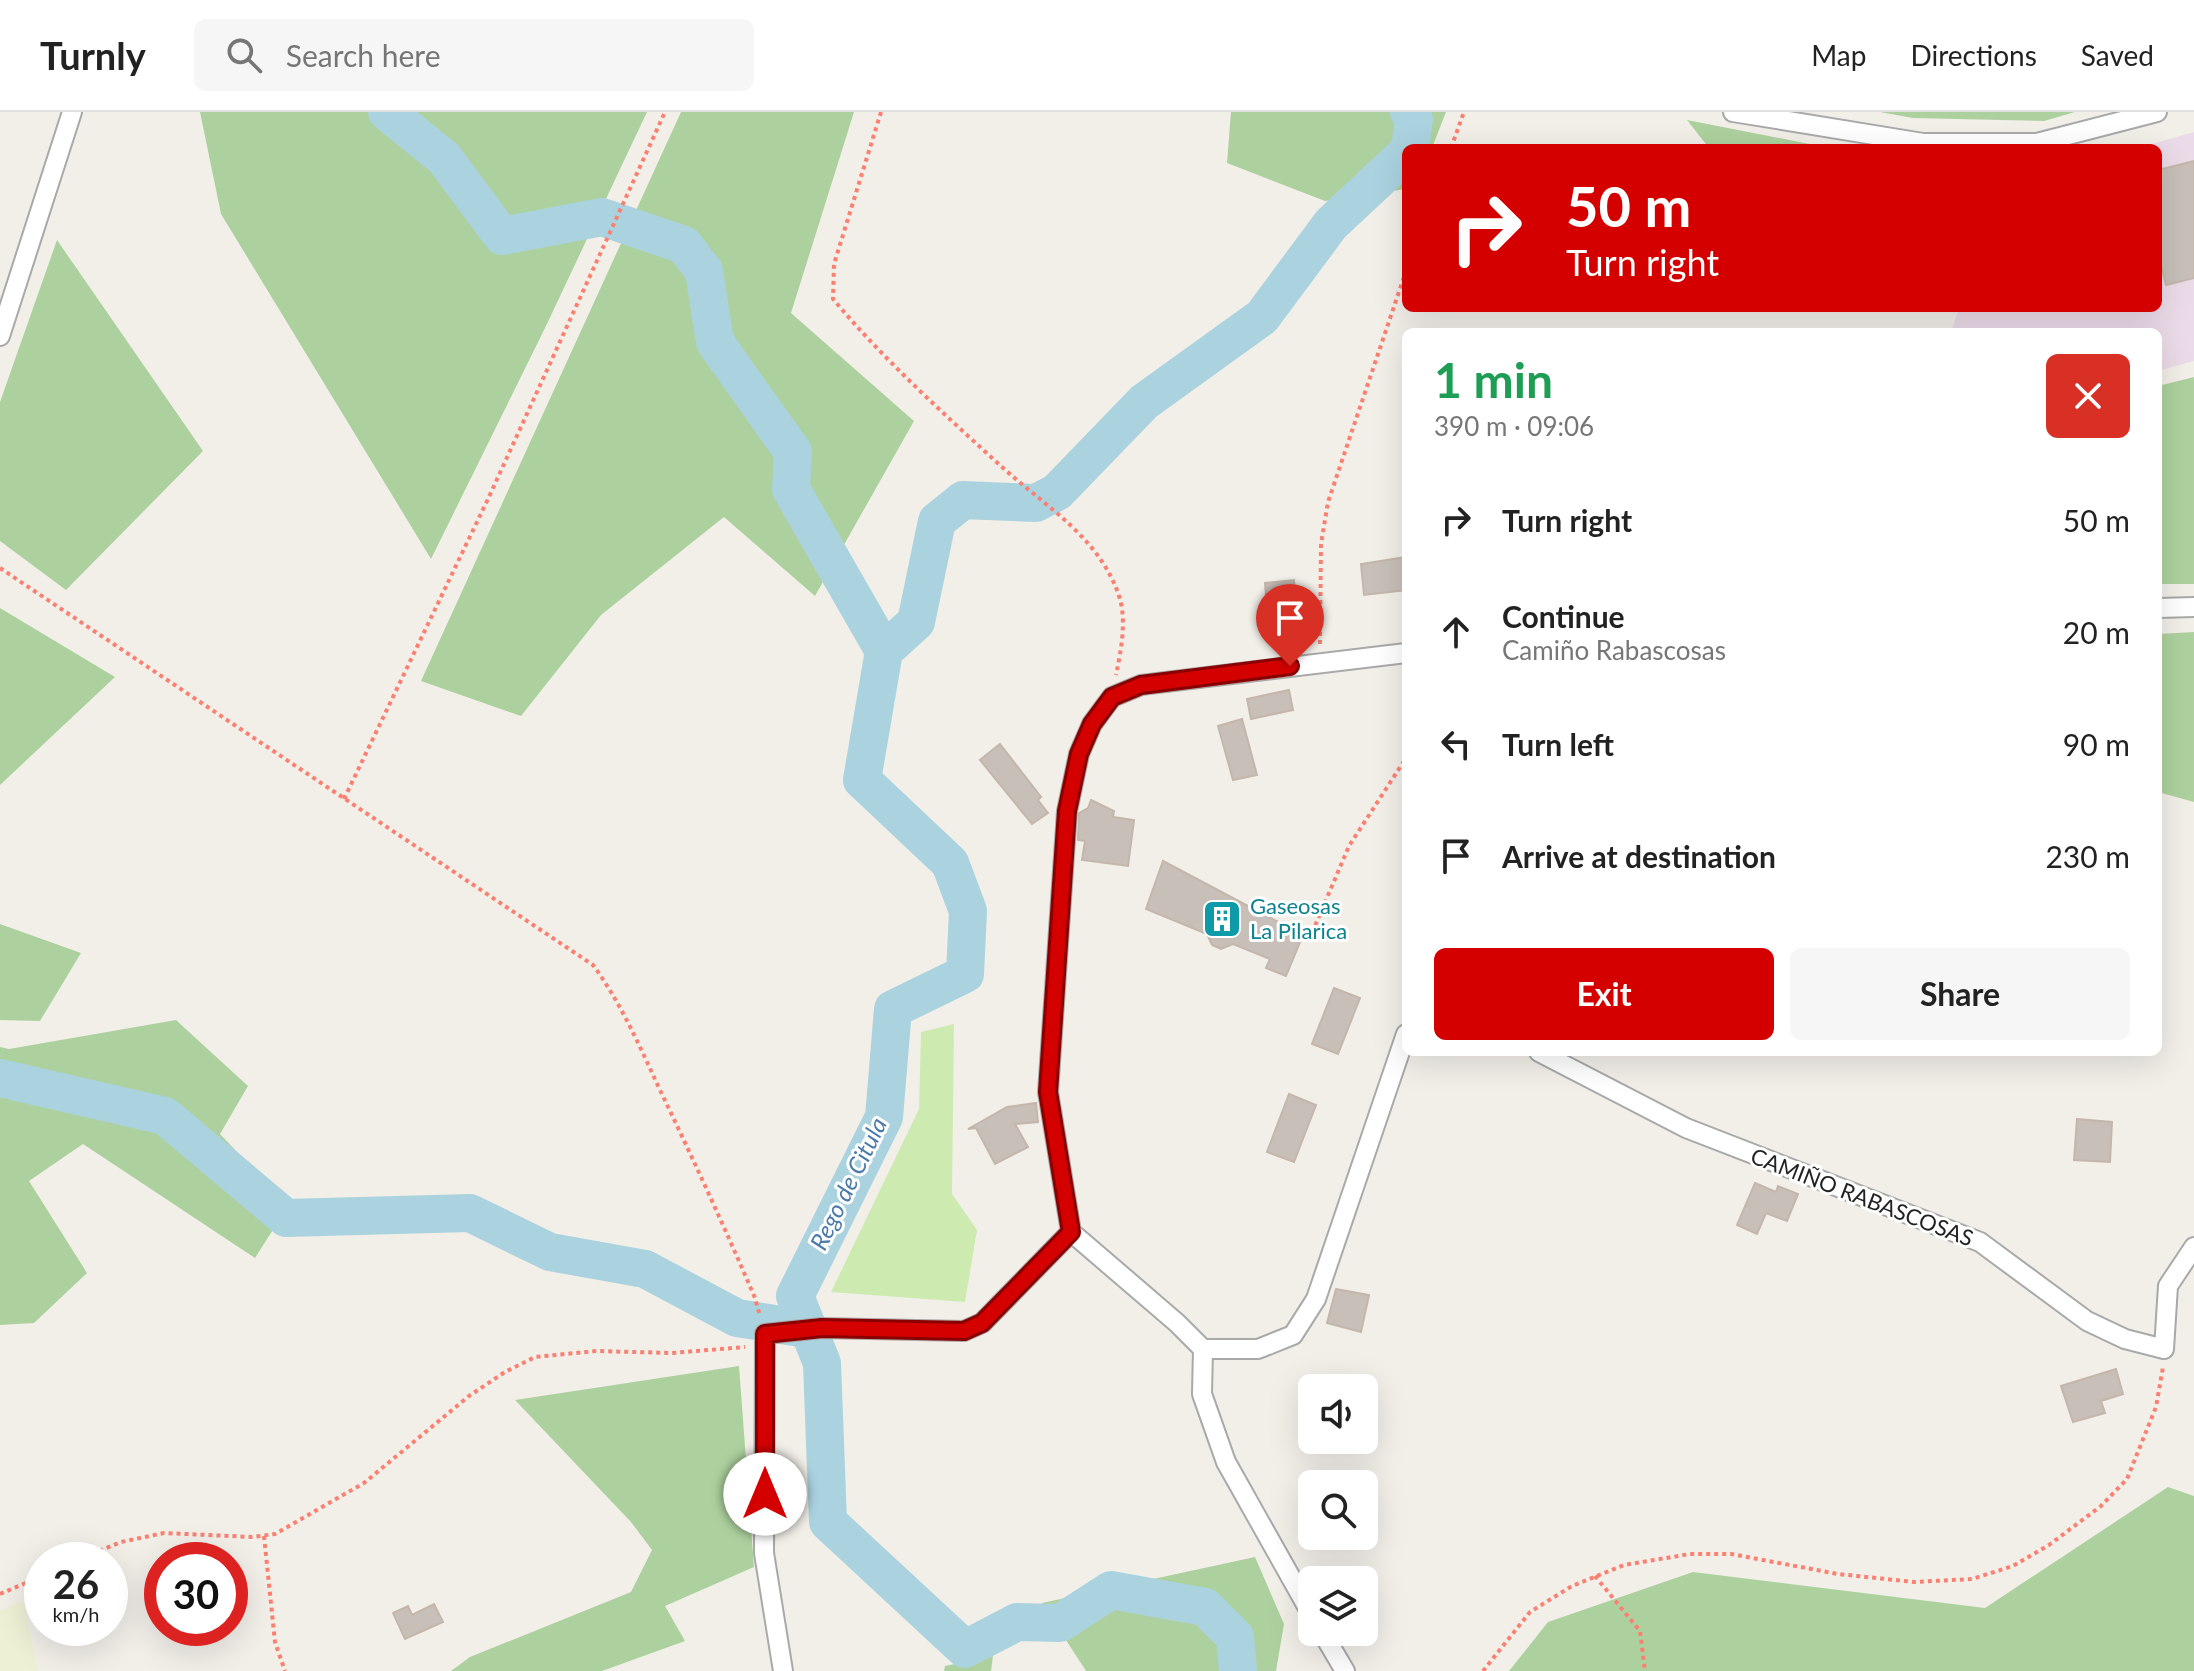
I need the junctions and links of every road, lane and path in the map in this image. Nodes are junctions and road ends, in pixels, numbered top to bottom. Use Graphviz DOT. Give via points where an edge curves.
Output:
graph roads {
  1 [pos="72,112"];
  2 [pos="665,112"];
  3 [pos="881,112"];
  4 [pos="1464,112"];
  5 [pos="1733,112"];
  6 [pos="2157,112"];
  7 [pos="1452,144"];
  8 [pos="1402,283"];
  9 [pos="0,336"];
  10 [pos="0,568"];
  11 [pos="2194,607"];
  12 [pos="2162,608"];
  13 [pos="1402,653"];
  14 [pos="1320,662"];
  15 [pos="1112,697"];
  16 [pos="1402,764"];
  17 [pos="344,799"];
  18 [pos="1309,940"];
  19 [pos="1402,1046"];
  20 [pos="1547,1056"];
  21 [pos="1071,1232"];
  22 [pos="2194,1247"];
  23 [pos="765,1340"];
  24 [pos="1203,1349"];
  25 [pos="2164,1349"];
  26 [pos="263,1535"];
  27 [pos="121,1542"];
  28 [pos="1595,1576"];
  29 [pos="24,1584"];
  30 [pos="1298,1590"];
  31 [pos="0,1594"];
  32 [pos="1330,1646"];
  33 [pos="285,1671"];
  34 [pos="783,1671"];
  35 [pos="1345,1671"];
  36 [pos="1483,1671"];
  37 [pos="1645,1671"];
  1 -- 9 [label="street"];
  2 -- 17 [label="path"];
  3 -- 15 [label="path" via="834,264 833,299 1004,469 1079,532 1104,564 1121,611"];
  4 -- 7 [label="path"];
  5 -- 6 [label="street" via="1923,143 2037,143"];
  8 -- 14 [label="path" via="1328,502 1321,544"];
  10 -- 17 [label="path"];
  11 -- 12 [label="street"];
  13 -- 14 [label="street"];
  14 -- 15 [label="street" via="1141,685"];
  15 -- 21 [label="street" via="1079,754 1067,811 1048,1092"];
  16 -- 18 [label="path" via="1349,846"];
  17 -- 23 [label="path" via="593,965 610,989 711,1197 755,1298"];
  19 -- 24 [label="street" via="1316,1299 1293,1335 1258,1349"];
  20 -- 25 [label="street, CAMIÑO RABASCOSAS" via="1686,1128 1980,1242 2087,1321"];
  21 -- 23 [label="street" via="982,1323 964,1331 822,1328"];
  21 -- 24 [label="street"];
  22 -- 25 [label="street" via="2168,1286"];
  23 -- 26 [label="path" via="672,1353 596,1351 535,1357 469,1396 364,1483 275,1534"];
  23 -- 34 [label="street" via="764,1553"];
  24 -- 30 [label="street" via="1202,1394 1226,1462"];
  25 -- 28 [label="path" via="2156,1407 2127,1479 2101,1506 2013,1566 1972,1579 1914,1582 1731,1554 1690,1554 1624,1565"];
  26 -- 27 [label="path" via="164,1533"];
  26 -- 33 [label="path" via="275,1642"];
  28 -- 36 [label="path" via="1530,1612"];
  28 -- 37 [label="path" via="1640,1631"];
  29 -- 31 [label="path"];
  32 -- 35 [label="street"];
}
